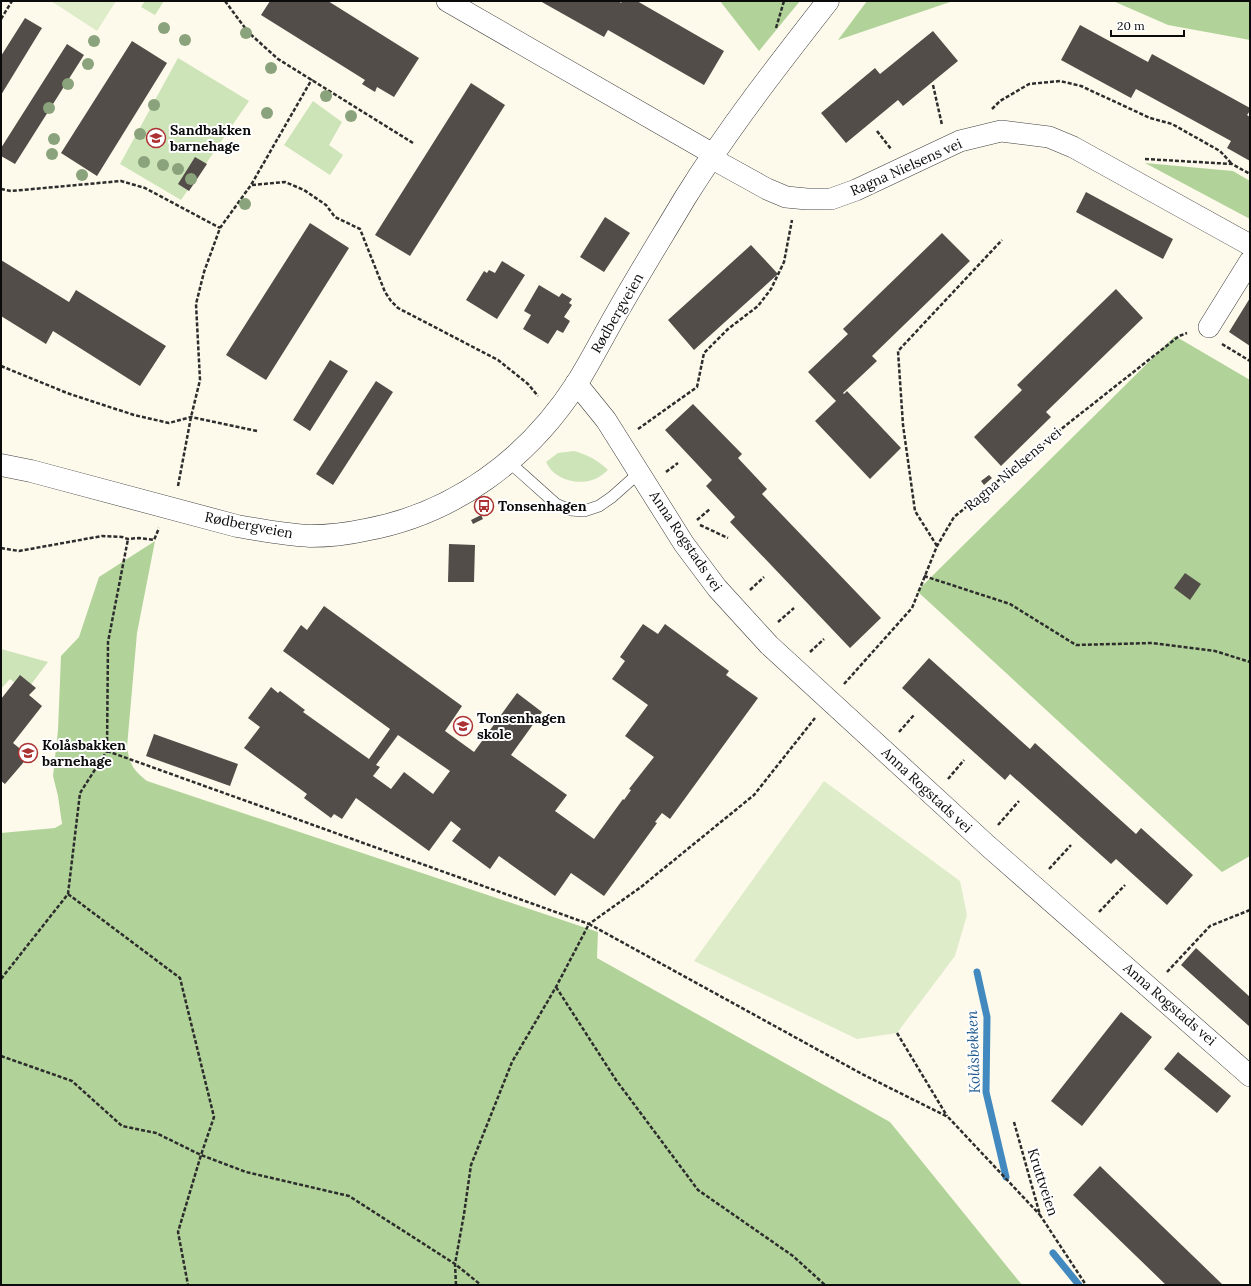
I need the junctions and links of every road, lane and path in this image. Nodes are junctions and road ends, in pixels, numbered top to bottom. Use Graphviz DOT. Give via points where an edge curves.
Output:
graph roads {
  1 [pos="12,1"];
  2 [pos="225,1"];
  3 [pos="447,1"];
  4 [pos="828,1"];
  5 [pos="1,19"];
  6 [pos="312,79"];
  7 [pos="933,85"];
  8 [pos="990,110"];
  9 [pos="942,127"];
  10 [pos="877,131"];
  11 [pos="413,143"];
  12 [pos="894,154"];
  13 [pos="712,156"];
  14 [pos="1138,159"];
  15 [pos="1232,164"];
  16 [pos="1250,174"];
  17 [pos="251,185"];
  18 [pos="1,189"];
  19 [pos="796,198"];
  20 [pos="220,228"];
  21 [pos="1002,240"];
  22 [pos="1250,245"];
  23 [pos="1250,261"];
  24 [pos="1209,327"];
  25 [pos="1250,361"];
  26 [pos="1,366"];
  27 [pos="576,383"];
  28 [pos="541,399"];
  29 [pos="191,417"];
  30 [pos="637,430"];
  31 [pos="258,431"];
  32 [pos="508,461"];
  33 [pos="678,463"];
  34 [pos="1,465"];
  35 [pos="640,472"];
  36 [pos="664,473"];
  37 [pos="178,491"];
  38 [pos="710,509"];
  39 [pos="954,517"];
  40 [pos="161,523"];
  41 [pos="728,538"];
  42 [pos="128,539"];
  43 [pos="937,546"];
  44 [pos="1,548"];
  45 [pos="924,576"];
  46 [pos="764,577"];
  47 [pos="745,595"];
  48 [pos="794,608"];
  49 [pos="777,623"];
  50 [pos="824,639"];
  51 [pos="808,654"];
  52 [pos="1250,662"];
  53 [pos="914,715"];
  54 [pos="898,733"];
  55 [pos="107,750"];
  56 [pos="964,760"];
  57 [pos="943,784"];
  58 [pos="1019,801"];
  59 [pos="995,828"];
  60 [pos="1070,845"];
  61 [pos="1046,873"];
  62 [pos="1125,886"];
  63 [pos="641,887"];
  64 [pos="68,894"];
  65 [pos="1250,910"];
  66 [pos="1095,915"];
  67 [pos="589,924"];
  68 [pos="1,979"];
  69 [pos="556,987"];
  70 [pos="1151,988"];
  71 [pos="897,1033"];
  72 [pos="1,1056"];
  73 [pos="1250,1076"];
  74 [pos="948,1117"];
  75 [pos="1014,1122"];
  76 [pos="201,1155"];
  77 [pos="1040,1215"];
  78 [pos="455,1264"];
  79 [pos="188,1285"];
  80 [pos="456,1285"];
  81 [pos="481,1285"];
  82 [pos="825,1285"];
  83 [pos="1086,1285"];
  1 -- 5 [label="path"];
  2 -- 6 [label="path" via="248,32 278,59"];
  3 -- 13 [label="street"];
  4 -- 13 [label="street, Rødbergveien"];
  6 -- 11 [label="path"];
  6 -- 17 [label="path"];
  7 -- 9 [label="path"];
  8 -- 15 [label="path" via="1028,84 1060,81 1082,86 1150,118 1172,124 1220,151"];
  10 -- 12 [label="path"];
  13 -- 19 [label="street, Ragna Nielsens vei" via="767,189 786,197"];
  13 -- 27 [label="street, Rødbergveien"];
  14 -- 15 [label="path"];
  15 -- 16 [label="path"];
  17 -- 20 [label="path"];
  17 -- 28 [label="path" via="285,182 304,190 326,205 335,216 360,229 391,302 498,360 528,384"];
  18 -- 20 [label="path" via="11,191 121,181 145,188"];
  19 -- 22 [label="street, Ragna Nielsens vei" via="831,199 856,190 960,141 1001,131 1049,137 1073,147"];
  19 -- 30 [label="path" via="784,262 771,289 758,306 728,329 704,353 697,387"];
  20 -- 29 [label="path" via="204,272 196,304 200,380"];
  21 -- 43 [label="path" via="898,351 903,425 915,511"];
  23 -- 24 [label="street"];
  24 -- 25 [label="path" via="1221,343"];
  24 -- 39 [label="path, Ragna Nielsens vei" via="1179,336"];
  26 -- 29 [label="path" via="67,393 134,415 169,423"];
  27 -- 32 [label="street, Rødbergveien" via="543,426"];
  27 -- 35 [label="street, Anna Rogstads vei" via="606,420"];
  29 -- 31 [label="path"];
  29 -- 37 [label="path"];
  32 -- 34 [label="street, Rødbergveien" via="481,484 420,516 378,528 345,534 311,536 238,526"];
  32 -- 35 [label="lane" via="556,504 570,510 584,511 599,506"];
  33 -- 36 [label="path"];
  35 -- 70 [label="street, Anna Rogstads vei" via="684,544 717,588 769,645 988,846"];
  38 -- 41 [label="path" via="695,522"];
  40 -- 42 [label="path" via="154,540"];
  42 -- 44 [label="path" via="102,536 19,551"];
  42 -- 55 [label="path" via="108,642"];
  45 -- 52 [label="path" via="1010,604 1076,645 1152,643 1215,651"];
  46 -- 47 [label="path"];
  48 -- 49 [label="path"];
  50 -- 51 [label="path"];
  53 -- 54 [label="path"];
  55 -- 64 [label="path" via="80,793"];
  55 -- 67 [label="path"];
  56 -- 57 [label="path"];
  58 -- 59 [label="path"];
  60 -- 61 [label="path"];
  62 -- 66 [label="path"];
  63 -- 67 [label="path"];
  64 -- 68 [label="path"];
  64 -- 76 [label="path" via="180,978 214,1117"];
  65 -- 70 [label="path" via="1210,926"];
  67 -- 69 [label="path"];
  67 -- 74 [label="path" via="862,1074"];
  69 -- 78 [label="path" via="512,1062 471,1165"];
  69 -- 82 [label="path" via="616,1080 698,1190 793,1256"];
  70 -- 73 [label="street, Anna Rogstads vei"];
  71 -- 74 [label="path"];
  72 -- 76 [label="path" via="72,1081 122,1126 156,1133"];
  74 -- 77 [label="path"];
  75 -- 77 [label="path, Kruttveien"];
  76 -- 78 [label="path" via="246,1172 349,1196"];
  76 -- 79 [label="path" via="178,1232"];
  77 -- 83 [label="path, Kruttveien"];
  78 -- 80 [label="path"];
  78 -- 81 [label="path"];
}
